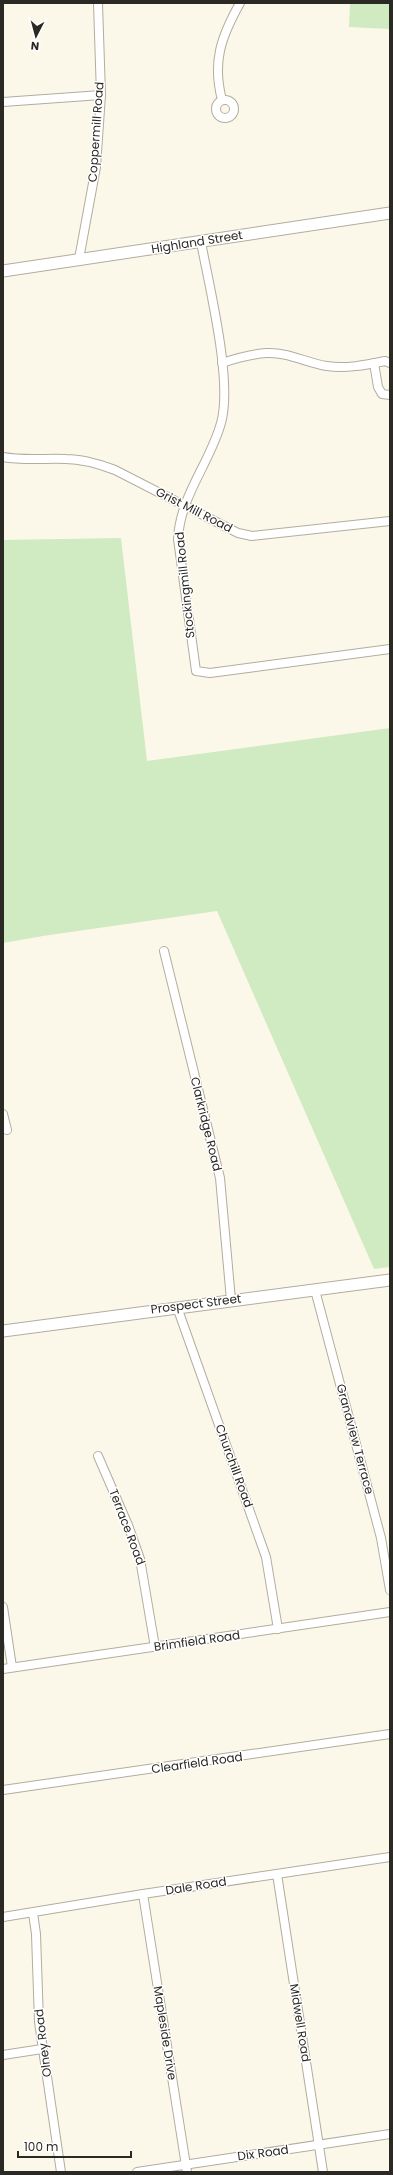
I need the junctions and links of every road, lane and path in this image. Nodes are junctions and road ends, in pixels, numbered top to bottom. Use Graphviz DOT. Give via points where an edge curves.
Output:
graph roads {
  1 [pos="98,3"];
  2 [pos="240,3"];
  3 [pos="101,95"];
  4 [pos="222,100"];
  5 [pos="3,102"];
  6 [pos="390,213"];
  7 [pos="200,242"];
  8 [pos="79,259"];
  9 [pos="3,271"];
  10 [pos="390,362"];
  11 [pos="222,363"];
  12 [pos="374,363"];
  13 [pos="390,395"];
  14 [pos="3,457"];
  15 [pos="184,504"];
  16 [pos="390,522"];
  17 [pos="390,649"];
  18 [pos="164,951"];
  19 [pos="3,1114"];
  20 [pos="7,1130"];
  21 [pos="390,1280"];
  22 [pos="315,1290"];
  23 [pos="231,1300"];
  24 [pos="177,1307"];
  25 [pos="3,1331"];
  26 [pos="98,1456"];
  27 [pos="390,1590"];
  28 [pos="3,1607"];
  29 [pos="390,1612"];
  30 [pos="278,1629"];
  31 [pos="155,1647"];
  32 [pos="12,1667"];
  33 [pos="3,1668"];
  34 [pos="390,1734"];
  35 [pos="3,1790"];
  36 [pos="390,1858"];
  37 [pos="277,1874"];
  38 [pos="144,1894"];
  39 [pos="33,1913"];
  40 [pos="3,1918"];
  41 [pos="42,2049"];
  42 [pos="3,2055"];
  43 [pos="390,2134"];
  44 [pos="319,2145"];
  45 [pos="187,2168"];
  46 [pos="61,2172"];
  47 [pos="137,2172"];
  48 [pos="323,2172"];
  1 -- 3 [label="street, Coppermill Road"];
  2 -- 4 [label="street" via="226,26 217,56 218,85"];
  3 -- 5 [label="street"];
  3 -- 8 [label="street, Coppermill Road" via="96,167"];
  6 -- 7 [label="street, Highland Street"];
  7 -- 8 [label="street, Highland Street"];
  7 -- 11 [label="street, Stockingmill Road"];
  8 -- 9 [label="street, Highland Street"];
  10 -- 12 [label="street"];
  11 -- 12 [label="street" via="268,353 327,366 346,367"];
  11 -- 15 [label="street, Stockingmill Road" via="224,396 221,422"];
  12 -- 13 [label="street" via="378,387 382,394"];
  14 -- 15 [label="street, Grist Mill Road" via="66,459 96,463"];
  15 -- 16 [label="street, Grist Mill Road" via="238,533 252,536"];
  15 -- 17 [label="street, Stockingmill Road" via="178,539 196,671 210,673"];
  18 -- 23 [label="street, Clarkridge Road" via="220,1178"];
  19 -- 20 [label="street"];
  21 -- 22 [label="street, Prospect Street"];
  22 -- 23 [label="street, Prospect Street"];
  22 -- 27 [label="street, Grandview Terrace" via="382,1543"];
  23 -- 24 [label="street, Prospect Street"];
  24 -- 25 [label="street, Prospect Street"];
  24 -- 30 [label="street, Churchill Road" via="266,1557"];
  26 -- 31 [label="street, Terrace Road" via="140,1559"];
  28 -- 32 [label="street"];
  29 -- 30 [label="street, Brimfield Road"];
  30 -- 31 [label="street, Brimfield Road"];
  31 -- 32 [label="street, Brimfield Road"];
  32 -- 33 [label="street, Brimfield Road"];
  34 -- 35 [label="street, Clearfield Road"];
  36 -- 37 [label="street, Dale Road"];
  37 -- 38 [label="street, Dale Road"];
  37 -- 44 [label="street, Midwell Road"];
  38 -- 39 [label="street, Dale Road"];
  38 -- 45 [label="street, Mapleside Drive"];
  39 -- 40 [label="street, Dale Road"];
  39 -- 41 [label="street, Olney Road"];
  41 -- 42 [label="street"];
  41 -- 46 [label="street, Olney Road"];
  43 -- 44 [label="street, Dix Road"];
  44 -- 45 [label="street, Dix Road"];
  44 -- 48 [label="street, Midwell Road"];
  45 -- 47 [label="street, Dix Road"];
}
